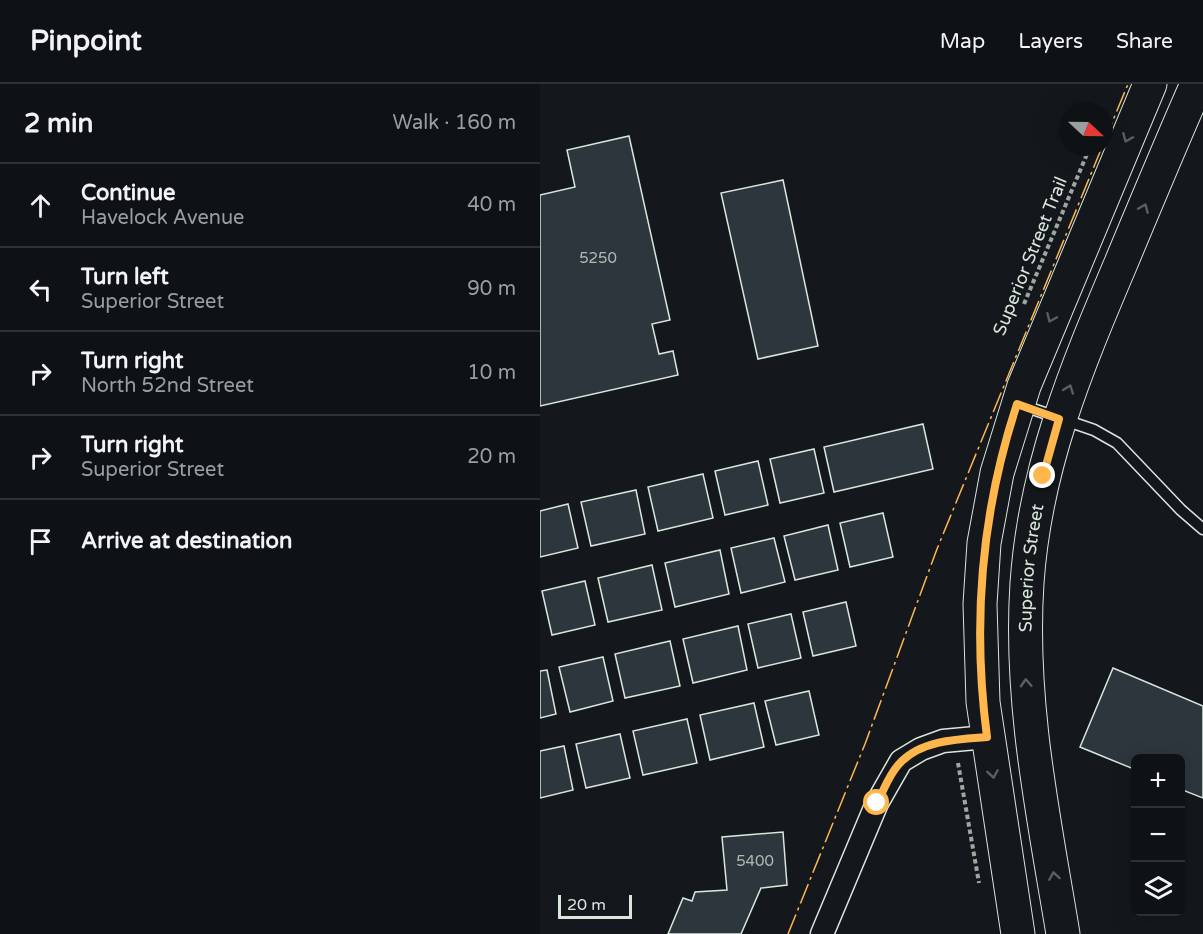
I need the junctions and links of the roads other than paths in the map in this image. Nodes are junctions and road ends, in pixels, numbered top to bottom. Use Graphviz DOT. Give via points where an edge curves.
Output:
graph roads {
  1 [pos="1150,84"];
  2 [pos="1197,84"];
  3 [pos="1017,404"];
  4 [pos="1059,419"];
  5 [pos="1203,529"];
  6 [pos="987,737"];
  7 [pos="822,934"];
  8 [pos="1018,934"];
  9 [pos="1063,934"];
  1 -- 3 [label="main road, one-way"];
  4 -- 2 [label="main road, Superior Street, one-way" via="1079,362"];
  3 -- 4 [label="lane"];
  3 -- 6 [label="main road" via="997,473 984,543 980,626"];
  4 -- 5 [label="lane" via="1094,430 1117,443"];
  9 -- 4 [label="main road, Superior Street, one-way" via="1031,741 1026,666 1031,548 1043,476"];
  6 -- 7 [label="street" via="921,749 901,761 877,803"];
  6 -- 8 [label="main road, one-way"];
}
